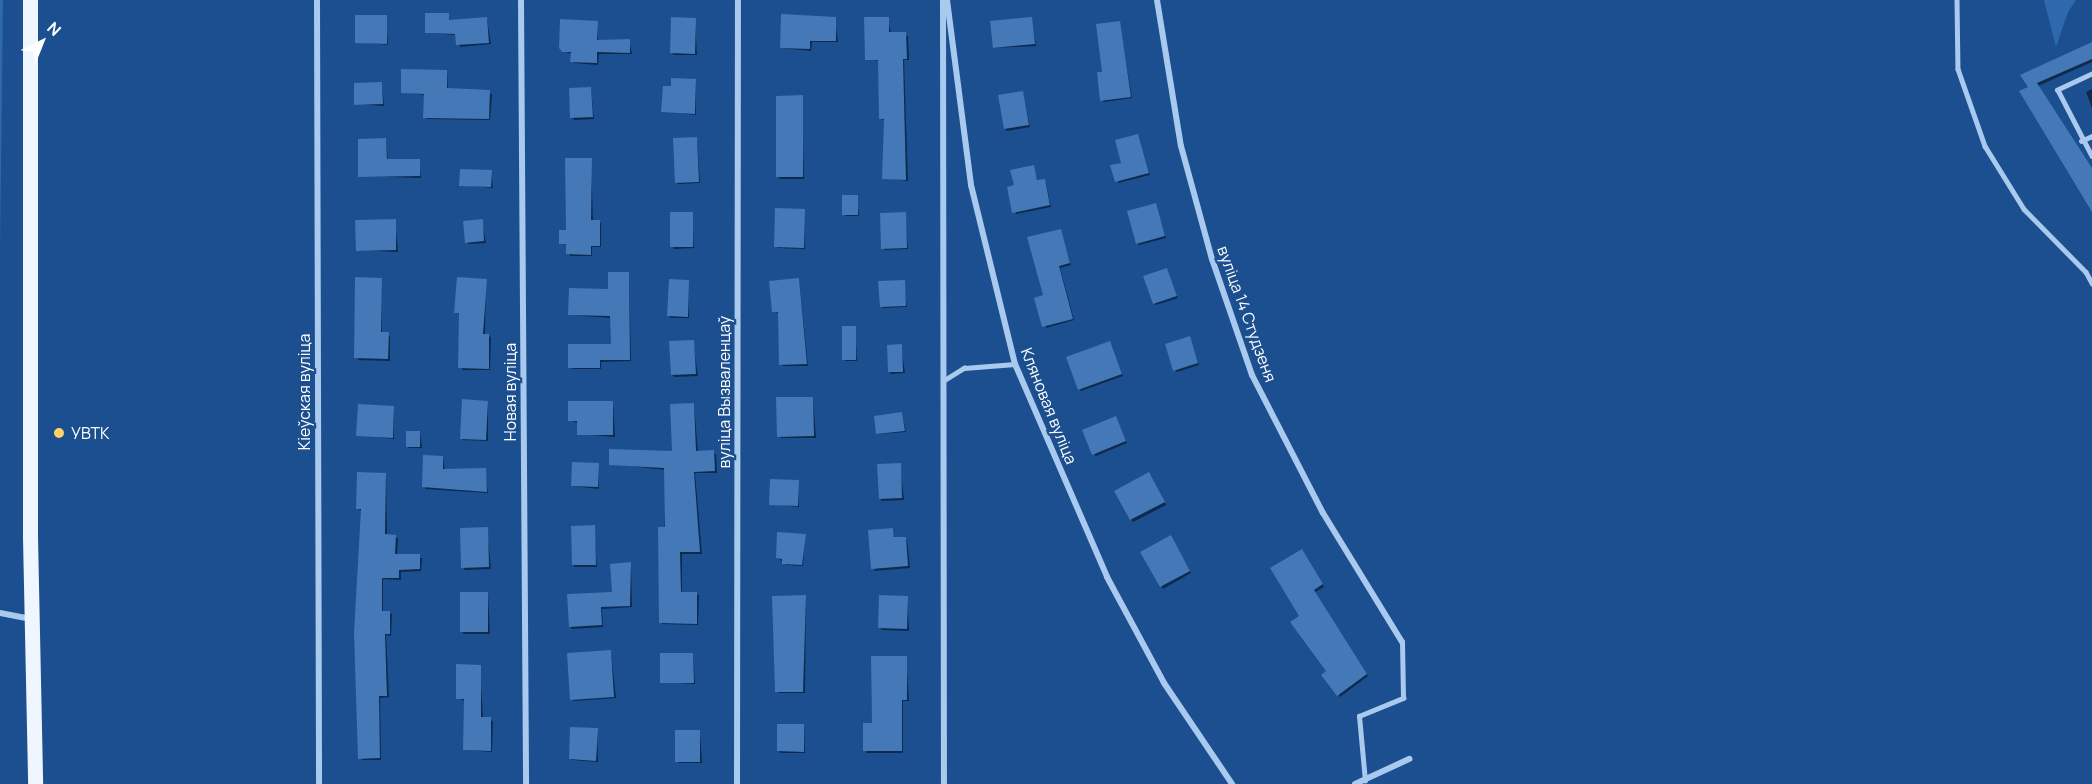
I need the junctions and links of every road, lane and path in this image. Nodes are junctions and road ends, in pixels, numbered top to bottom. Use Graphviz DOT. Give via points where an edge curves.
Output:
graph roads {
  1 [pos="30,0"];
  2 [pos="317,0"];
  3 [pos="521,0"];
  4 [pos="738,0"];
  5 [pos="942,0"];
  6 [pos="947,0"];
  7 [pos="1157,0"];
  8 [pos="1957,0"];
  9 [pos="2092,74"];
  10 [pos="2092,136"];
  11 [pos="2081,141"];
  12 [pos="2092,156"];
  13 [pos="2092,283"];
  14 [pos="1015,364"];
  15 [pos="941,383"];
  16 [pos="0,613"];
  17 [pos="33,619"];
  18 [pos="1402,642"];
  19 [pos="1409,759"];
  20 [pos="1365,781"];
  21 [pos="35,784"];
  22 [pos="319,784"];
  23 [pos="526,784"];
  24 [pos="737,784"];
  25 [pos="944,784"];
  26 [pos="1232,784"];
  27 [pos="1355,784"];
  1 -- 17 [label="main road"];
  2 -- 22 [label="street, Кіеўская вуліца"];
  3 -- 23 [label="street, Новая вуліца"];
  4 -- 24 [label="street, вуліца Вызваленцаў"];
  5 -- 15 [label="street"];
  6 -- 14 [label="street, Кляновая вуліца" via="971,185"];
  7 -- 18 [label="street, вуліца 14 Студзеня" via="1181,146 1212,259 1252,375 1323,513"];
  8 -- 13 [label="lane" via="1958,69 1985,146 2024,209 2086,272"];
  9 -- 11 [label="lane" via="2058,90"];
  10 -- 11 [label="lane"];
  11 -- 12 [label="lane"];
  14 -- 15 [label="lane" via="964,368"];
  14 -- 26 [label="street, Кляновая вуліца" via="1107,577 1164,683"];
  15 -- 25 [label="street"];
  16 -- 17 [label="street"];
  17 -- 21 [label="main road"];
  18 -- 20 [label="lane" via="1403,698 1359,716"];
  19 -- 20 [label="street"];
  20 -- 27 [label="street"];
}
